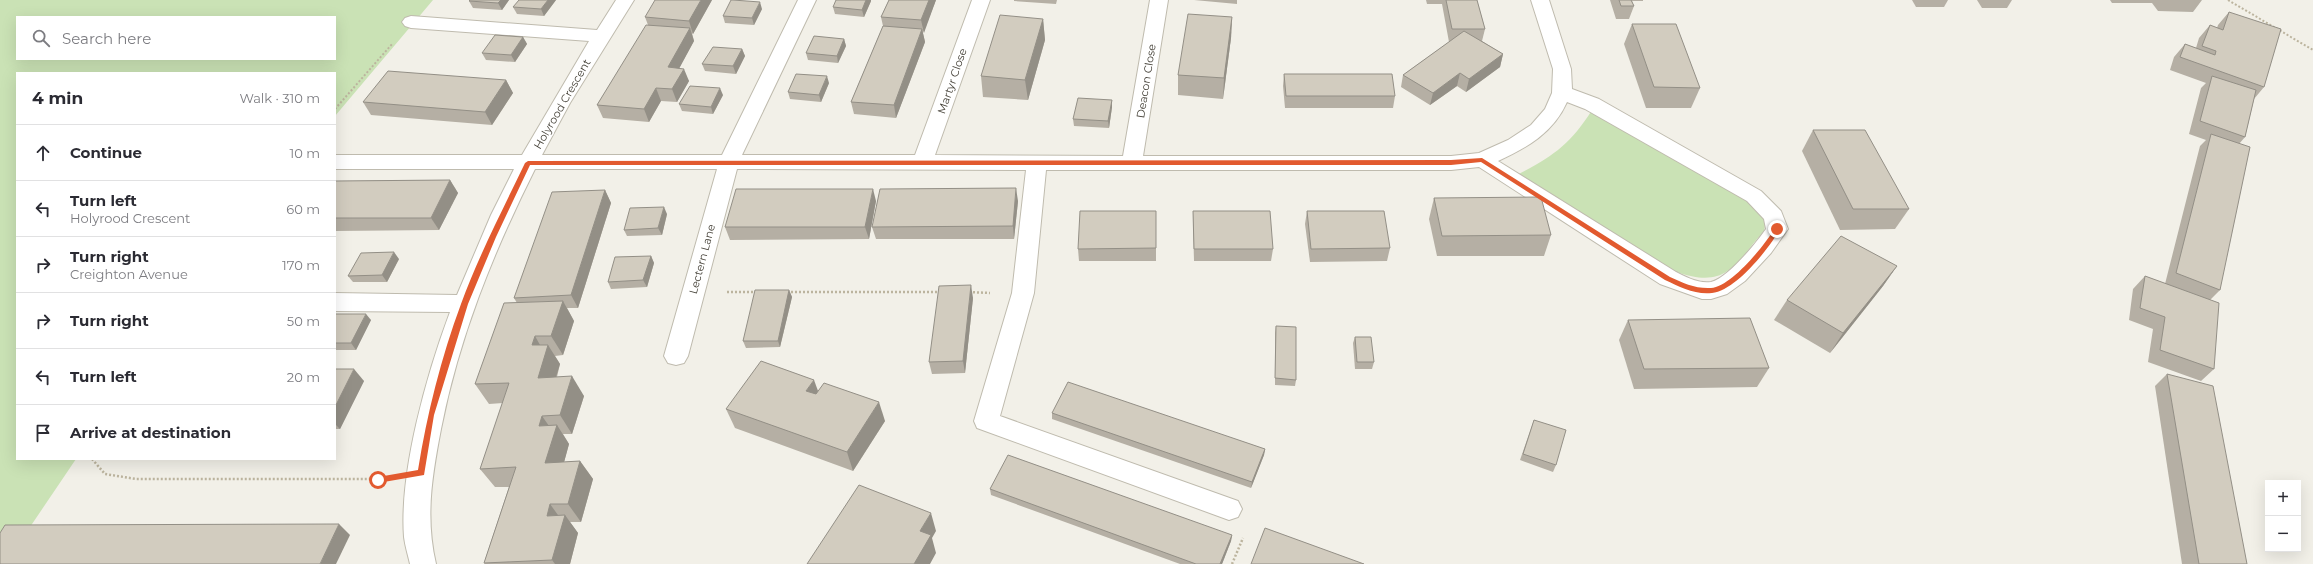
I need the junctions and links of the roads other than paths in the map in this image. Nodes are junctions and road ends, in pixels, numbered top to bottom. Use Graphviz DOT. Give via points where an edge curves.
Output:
graph roads {
  1 [pos="625,0"];
  2 [pos="807,0"];
  3 [pos="981,0"];
  4 [pos="1159,0"];
  5 [pos="1540,0"];
  6 [pos="411,22"];
  7 [pos="601,36"];
  8 [pos="1562,93"];
  9 [pos="1482,160"];
  10 [pos="728,161"];
  11 [pos="336,162"];
  12 [pos="924,162"];
  13 [pos="1037,162"];
  14 [pos="1132,162"];
  15 [pos="528,163"];
  16 [pos="336,302"];
  17 [pos="465,304"];
  18 [pos="676,356"];
  19 [pos="1229,509"];
  20 [pos="423,564"];
  1 -- 7 [label="street, Holyrood Crescent"];
  2 -- 10 [label="street, Lectern Lane"];
  3 -- 12 [label="street, Martyr Close"];
  4 -- 14 [label="street, Deacon Close"];
  5 -- 8 [label="street" via="1562,70"];
  6 -- 7 [label="street"];
  7 -- 15 [label="street, Holyrood Crescent"];
  8 -- 9 [label="street" via="1553,112 1538,130 1515,146"];
  8 -- 9 [label="street" via="1592,104 1754,196 1774,216 1777,229 1769,243 1729,284 1713,291 1693,290 1668,278"];
  9 -- 14 [label="street" via="1451,163"];
  10 -- 12 [label="street"];
  10 -- 15 [label="street"];
  10 -- 18 [label="street, Lectern Lane"];
  11 -- 15 [label="street"];
  12 -- 13 [label="street"];
  13 -- 14 [label="street"];
  13 -- 19 [label="street" via="1023,293 986,421"];
  15 -- 17 [label="street, Holyrood Crescent"];
  16 -- 17 [label="street"];
  17 -- 20 [label="street, Holyrood Crescent" via="430,415 421,473 417,535"];
}
